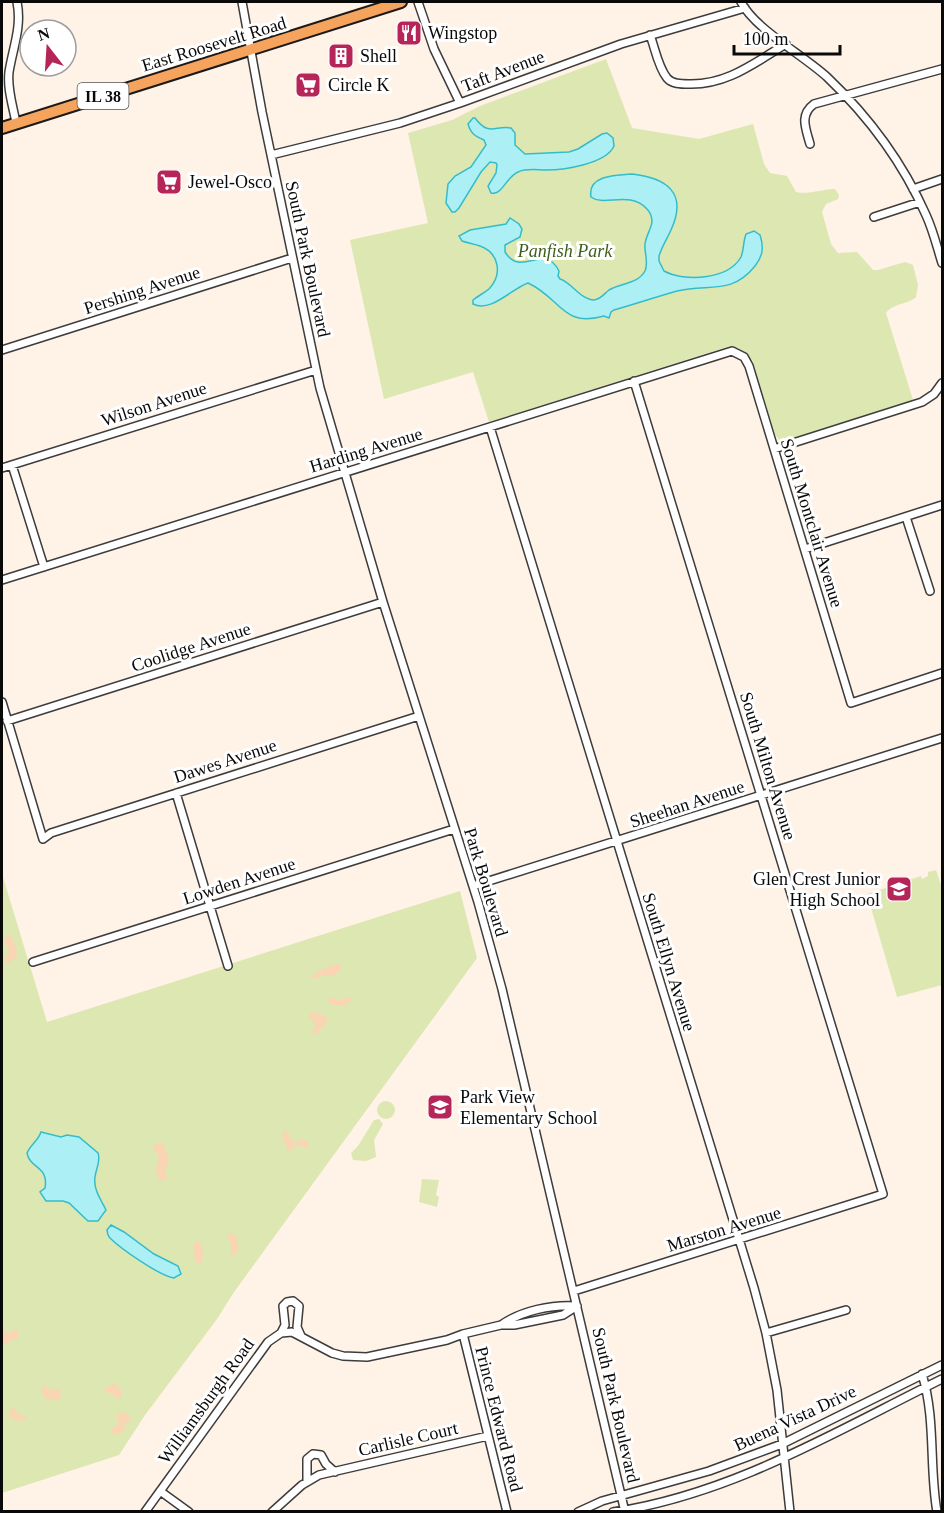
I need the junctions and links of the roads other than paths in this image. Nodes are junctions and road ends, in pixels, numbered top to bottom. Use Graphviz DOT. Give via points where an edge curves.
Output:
graph roads {
  1 [pos="17,2"];
  2 [pos="242,2"];
  3 [pos="401,2"];
  4 [pos="418,2"];
  5 [pos="743,5"];
  6 [pos="650,34"];
  7 [pos="786,44"];
  8 [pos="251,50"];
  9 [pos="942,69"];
  10 [pos="844,94"];
  11 [pos="460,104"];
  12 [pos="16,123"];
  13 [pos="2,128"];
  14 [pos="810,144"];
  15 [pos="271,155"];
  16 [pos="942,179"];
  17 [pos="913,189"];
  18 [pos="920,202"];
  19 [pos="874,217"];
  20 [pos="292,258"];
  21 [pos="942,263"];
  22 [pos="2,350"];
  23 [pos="740,354"];
  24 [pos="316,370"];
  25 [pos="634,381"];
  26 [pos="942,383"];
  27 [pos="490,427"];
  28 [pos="774,449"];
  29 [pos="12,465"];
  30 [pos="2,468"];
  31 [pos="346,472"];
  32 [pos="942,506"];
  33 [pos="906,517"];
  34 [pos="805,549"];
  35 [pos="44,567"];
  36 [pos="2,580"];
  37 [pos="930,591"];
  38 [pos="383,602"];
  39 [pos="942,673"];
  40 [pos="2,702"];
  41 [pos="419,716"];
  42 [pos="7,721"];
  43 [pos="942,738"];
  44 [pos="176,793"];
  45 [pos="761,796"];
  46 [pos="454,829"];
  47 [pos="617,842"];
  48 [pos="473,886"];
  49 [pos="210,906"];
  50 [pos="33,962"];
  51 [pos="228,966"];
  52 [pos="883,1194"];
  53 [pos="738,1241"];
  54 [pos="574,1291"];
  55 [pos="577,1306"];
  56 [pos="846,1310"];
  57 [pos="281,1333"];
  58 [pos="463,1334"];
  59 [pos="766,1334"];
  60 [pos="301,1336"];
  61 [pos="942,1365"];
  62 [pos="922,1374"];
  63 [pos="942,1380"];
  64 [pos="926,1388"];
  65 [pos="488,1436"];
  66 [pos="783,1444"];
  67 [pos="784,1459"];
  68 [pos="335,1472"];
  69 [pos="307,1482"];
  70 [pos="160,1491"];
  71 [pos="622,1497"];
  72 [pos="624,1511"];
  73 [pos="145,1512"];
  74 [pos="189,1512"];
  75 [pos="272,1512"];
  76 [pos="507,1512"];
  77 [pos="578,1512"];
  78 [pos="613,1512"];
  79 [pos="790,1512"];
  80 [pos="938,1512"];
  1 -- 12 [label="street" via="18,35 9,71"];
  2 -- 8 [label="street, South Park Boulevard"];
  3 -- 8 [label="main road, East Roosevelt Road / IL 38"];
  4 -- 11 [label="street" via="434,49"];
  5 -- 6 [label="street, Taft Avenue"];
  5 -- 7 [label="street"];
  6 -- 7 [label="street" via="666,77 682,84 710,84 729,78"];
  6 -- 11 [label="street, Taft Avenue"];
  7 -- 10 [label="street"];
  8 -- 12 [label="main road, East Roosevelt Road / IL 38"];
  8 -- 15 [label="street, South Park Boulevard"];
  9 -- 10 [label="street"];
  10 -- 14 [label="street" via="807,110 804,125"];
  10 -- 17 [label="street" via="879,135"];
  11 -- 15 [label="street, Taft Avenue" via="372,131"];
  12 -- 13 [label="main road, East Roosevelt Road / IL 38"];
  15 -- 20 [label="street, South Park Boulevard"];
  16 -- 17 [label="street"];
  17 -- 18 [label="street"];
  18 -- 19 [label="street"];
  18 -- 21 [label="street"];
  20 -- 22 [label="street, Pershing Avenue"];
  20 -- 24 [label="street, South Park Boulevard"];
  23 -- 25 [label="street, Harding Avenue" via="726,352"];
  23 -- 28 [label="street, South Montclair Avenue" via="749,366"];
  24 -- 29 [label="street, Wilson Avenue"];
  24 -- 31 [label="street, South Park Boulevard"];
  25 -- 27 [label="street, Harding Avenue"];
  25 -- 45 [label="street, South Milton Avenue"];
  26 -- 28 [label="street" via="922,402"];
  27 -- 31 [label="street, Harding Avenue"];
  27 -- 47 [label="street, South Ellyn Avenue"];
  28 -- 34 [label="street, South Montclair Avenue"];
  29 -- 30 [label="street, Wilson Avenue"];
  29 -- 35 [label="street"];
  31 -- 35 [label="street, Harding Avenue"];
  31 -- 38 [label="street, Park Boulevard"];
  32 -- 33 [label="street"];
  33 -- 34 [label="street"];
  33 -- 37 [label="street"];
  34 -- 39 [label="street, South Montclair Avenue" via="851,703"];
  35 -- 36 [label="street, Harding Avenue"];
  38 -- 41 [label="street, Park Boulevard"];
  38 -- 42 [label="street, Coolidge Avenue"];
  40 -- 42 [label="street"];
  41 -- 44 [label="street, Dawes Avenue"];
  41 -- 46 [label="street, Park Boulevard"];
  42 -- 44 [label="street, Dawes Avenue" via="43,839 51,832"];
  43 -- 45 [label="street, Sheehan Avenue"];
  44 -- 49 [label="street"];
  45 -- 47 [label="street, Sheehan Avenue"];
  45 -- 52 [label="street, South Milton Avenue"];
  46 -- 48 [label="street, Park Boulevard"];
  46 -- 49 [label="street, Lowden Avenue"];
  47 -- 48 [label="street, Sheehan Avenue"];
  47 -- 53 [label="street, South Ellyn Avenue"];
  48 -- 54 [label="street, Park Boulevard"];
  49 -- 50 [label="street, Lowden Avenue"];
  49 -- 51 [label="street"];
  52 -- 53 [label="street, Marston Avenue"];
  53 -- 54 [label="street, Marston Avenue"];
  53 -- 59 [label="street, South Ellyn Avenue"];
  54 -- 55 [label="street, Park Boulevard"];
  55 -- 58 [label="street, Williamsburgh Road" via="563,1315"];
  55 -- 71 [label="street, South Park Boulevard"];
  56 -- 59 [label="street"];
  57 -- 60 [label="street, Williamsburgh Road"];
  57 -- 60 [label="street, Williamsburgh Road" via="285,1325 282,1308 293,1301 299,1306 297,1327"];
  57 -- 70 [label="street, Williamsburgh Road" via="268,1342"];
  58 -- 60 [label="street, Williamsburgh Road" via="367,1357 332,1353"];
  58 -- 65 [label="street, Prince Edward Road"];
  59 -- 66 [label="street, South Ellyn Avenue"];
  61 -- 62 [label="street, Buena Vista Drive"];
  62 -- 64 [label="street"];
  62 -- 66 [label="street, Buena Vista Drive"];
  63 -- 64 [label="street, Buena Vista Drive"];
  64 -- 67 [label="street, Buena Vista Drive"];
  64 -- 80 [label="street"];
  65 -- 68 [label="street, Carlisle Court"];
  65 -- 76 [label="street, Prince Edward Road"];
  66 -- 67 [label="street, South Ellyn Avenue"];
  66 -- 71 [label="street, Buena Vista Drive"];
  67 -- 72 [label="street, Buena Vista Drive" via="703,1489"];
  67 -- 79 [label="street, South Ellyn Avenue"];
  68 -- 69 [label="street, Carlisle Court"];
  68 -- 69 [label="street" via="321,1455 313,1454 307,1459"];
  69 -- 75 [label="street, Carlisle Court"];
  70 -- 73 [label="street, Williamsburgh Road"];
  70 -- 74 [label="street"];
  71 -- 72 [label="street, South Park Boulevard"];
  71 -- 77 [label="street, Buena Vista Drive"];
  72 -- 78 [label="street, Buena Vista Drive"];
}
